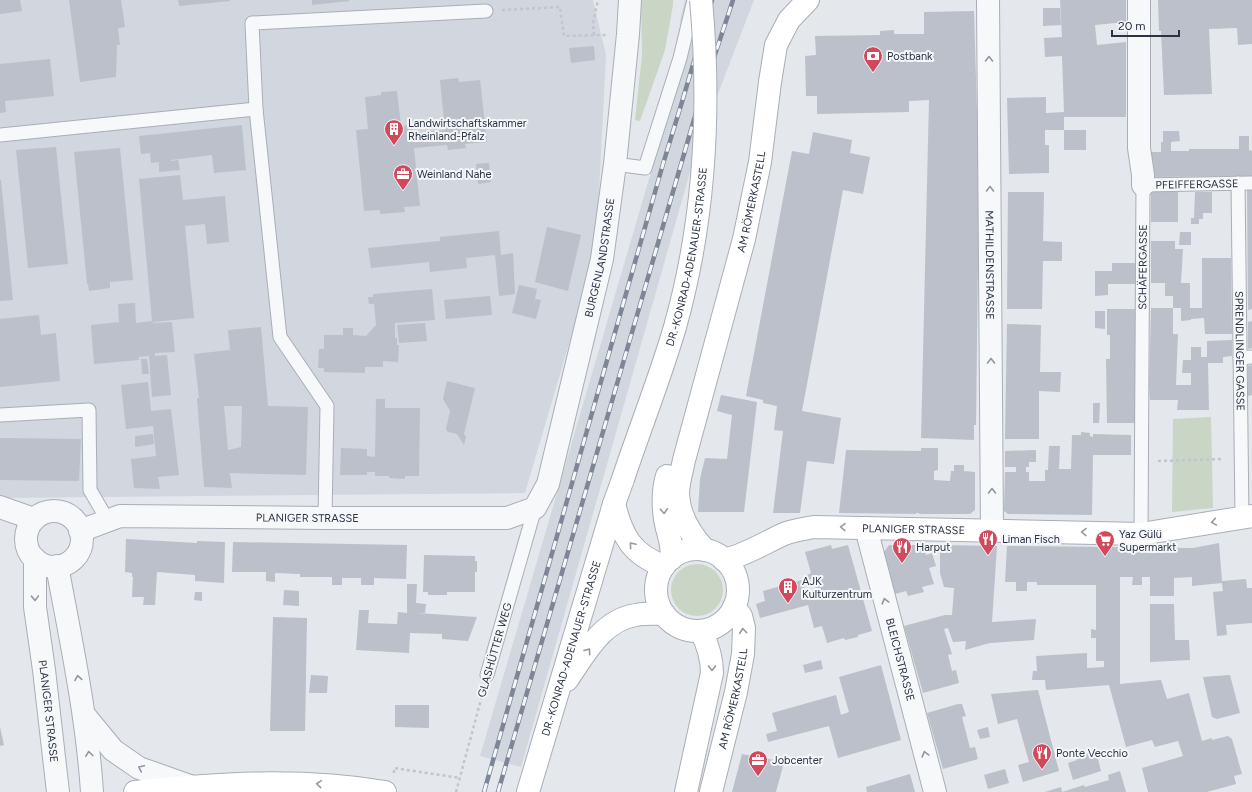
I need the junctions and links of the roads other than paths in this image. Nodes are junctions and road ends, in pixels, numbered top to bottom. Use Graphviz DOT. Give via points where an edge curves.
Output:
graph roads {
  1 [pos="630,0"];
  2 [pos="694,0"];
  3 [pos="701,0"];
  4 [pos="808,0"];
  5 [pos="988,0"];
  6 [pos="1139,0"];
  7 [pos="486,11"];
  8 [pos="256,109"];
  9 [pos="0,135"];
  10 [pos="615,164"];
  11 [pos="1238,183"];
  12 [pos="1252,183"];
  13 [pos="1143,185"];
  14 [pos="1246,358"];
  15 [pos="698,409"];
  16 [pos="0,414"];
  17 [pos="614,504"];
  18 [pos="0,507"];
  19 [pos="535,508"];
  20 [pos="1247,517"];
  21 [pos="325,518"];
  22 [pos="34,520"];
  23 [pos="108,520"];
  24 [pos="866,528"];
  25 [pos="992,530"];
  26 [pos="80,531"];
  27 [pos="1141,534"];
  28 [pos="715,555"];
  29 [pos="35,559"];
  30 [pos="668,563"];
  31 [pos="57,566"];
  32 [pos="734,607"];
  33 [pos="664,614"];
  34 [pos="701,631"];
  35 [pos="487,675"];
  36 [pos="556,694"];
  37 [pos="85,716"];
  38 [pos="691,768"];
  39 [pos="390,783"];
  40 [pos="190,786"];
  41 [pos="529,789"];
  42 [pos="58,792"];
  43 [pos="92,792"];
  44 [pos="135,792"];
  45 [pos="671,792"];
  46 [pos="686,792"];
  47 [pos="711,792"];
  48 [pos="935,792"];
  1 -- 10 [label="street, BURGENLANDSTRASSE"];
  2 -- 10 [label="lane" via="680,58 645,168"];
  3 -- 17 [label="street, DR.-KONRAD-ADENAUER-STRASSE, bridge" via="705,41 705,130 695,233 675,326"];
  4 -- 15 [label="street, AM RÖMERKASTELL" via="789,20 776,45 760,162 744,239"];
  25 -- 5 [label="street, MATHILDENSTRASSE, one-way"];
  6 -- 13 [label="street, SCHÄFERGASSE" via="1139,148"];
  7 -- 8 [label="lane" via="252,23"];
  8 -- 9 [label="lane"];
  8 -- 21 [label="lane" via="280,337 327,406"];
  10 -- 19 [label="street, BURGENLANDSTRASSE" via="602,259 548,484"];
  11 -- 12 [label="lane, PFEIFFERGASSE"];
  11 -- 13 [label="lane, PFEIFFERGASSE"];
  11 -- 14 [label="lane, SPRENDLINGER GASSE"];
  13 -- 27 [label="lane, SCHÄFERGASSE"];
  14 -- 20 [label="lane, SPRENDLINGER GASSE" via="1241,459"];
  15 -- 28 [label="street, AM RÖMERKASTELL" via="684,460 678,493 679,503 696,541"];
  15 -- 30 [label="street, AM RÖMERKASTELL, one-way" via="666,479 665,519 672,552"];
  16 -- 23 [label="lane" via="89,410 90,490"];
  30 -- 17 [label="street, one-way" via="653,562 632,547 618,522"];
  17 -- 36 [label="street, DR.-KONRAD-ADENAUER-STRASSE"];
  18 -- 22 [label="street"];
  19 -- 21 [label="street, PLANIGER STRASSE" via="507,518"];
  19 -- 35 [label="lane, GLASHÜTTER WEG"];
  20 -- 27 [label="street, PLANIGER STRASSE, one-way"];
  21 -- 23 [label="street, PLANIGER STRASSE" via="120,516"];
  22 -- 26 [label="street" via="51,511 60,512 76,522"];
  22 -- 29 [label="street, PLANIGER STRASSE" via="26,535 27,544"];
  23 -- 26 [label="street, PLANIGER STRASSE"];
  24 -- 25 [label="street, PLANIGER STRASSE"];
  24 -- 28 [label="street, PLANIGER STRASSE, one-way" via="800,529 736,557"];
  48 -- 24 [label="street, BLEICHSTRASSE, one-way"];
  27 -- 25 [label="street, PLANIGER STRASSE, one-way"];
  26 -- 31 [label="street" via="81,546 77,554 72,560"];
  28 -- 30 [label="street" via="687,551"];
  28 -- 32 [label="street, AM RÖMERKASTELL" via="731,568 736,577 738,587"];
  29 -- 31 [label="street" via="42,564"];
  29 -- 42 [label="street, PLANIGER STRASSE, one-way" via="35,607"];
  30 -- 33 [label="street, AM RÖMERKASTELL" via="659,575 657,585 659,605"];
  37 -- 31 [label="street, one-way"];
  32 -- 34 [label="street, AM RÖMERKASTELL" via="721,623 712,629"];
  47 -- 32 [label="street, AM RÖMERKASTELL, one-way" via="743,654 744,628 741,616"];
  33 -- 34 [label="street, AM RÖMERKASTELL" via="677,626"];
  36 -- 33 [label="street, one-way" via="600,634 612,623 636,615"];
  34 -- 38 [label="street, one-way" via="712,659 712,673"];
  36 -- 41 [label="street, DR.-KONRAD-ADENAUER-STRASSE"];
  40 -- 37 [label="street, one-way" via="139,768 112,750"];
  43 -- 37 [label="street, one-way"];
  38 -- 45 [label="street"];
  38 -- 46 [label="street"];
  39 -- 40 [label="street, one-way" via="363,788 295,782"];
  40 -- 44 [label="street"];
}
